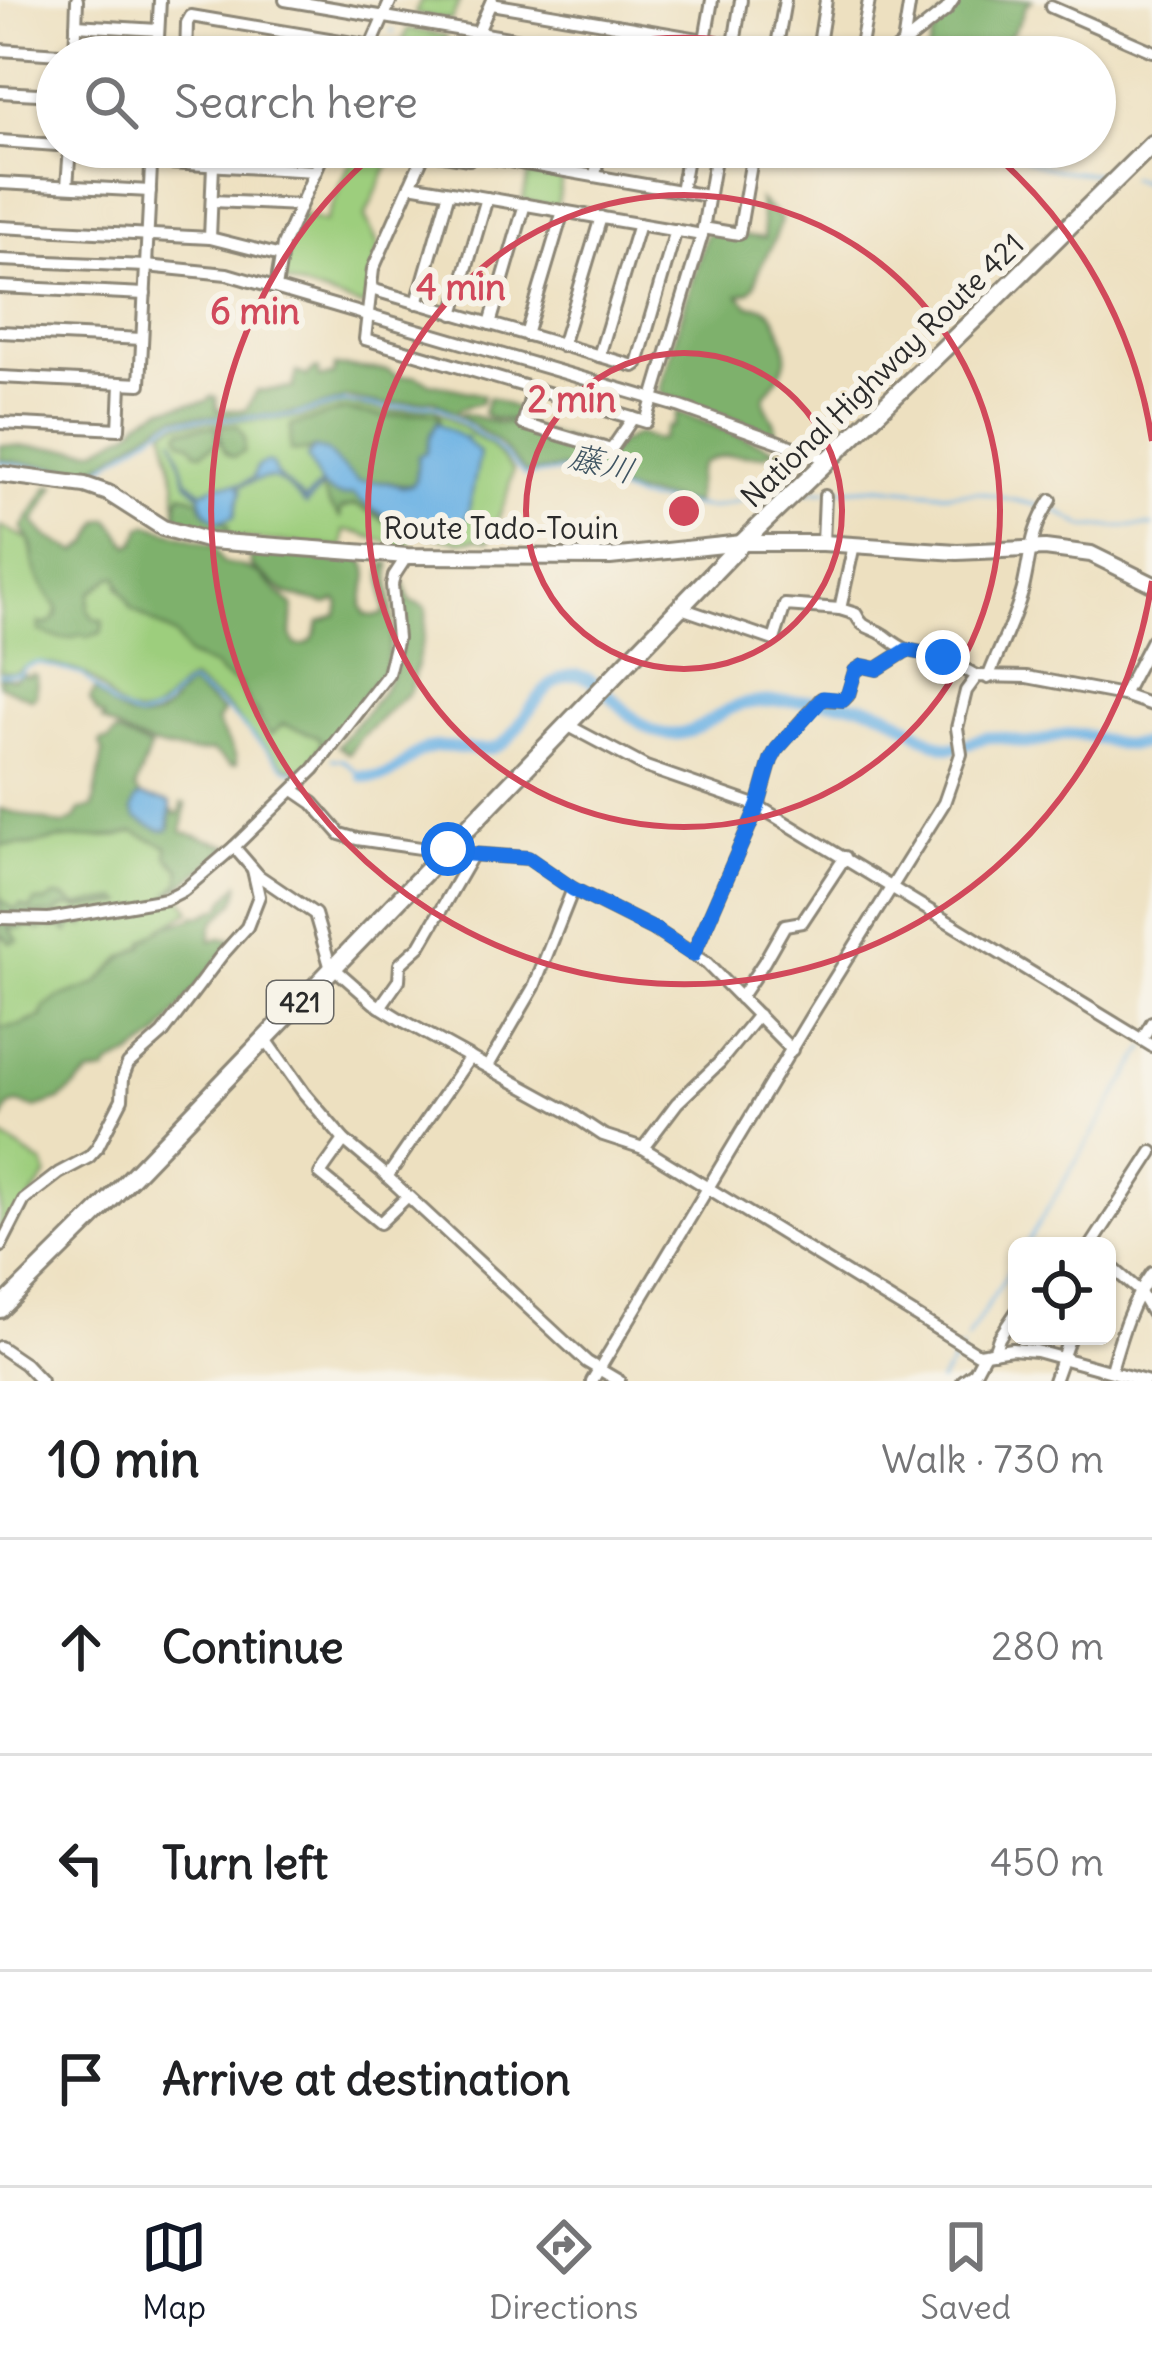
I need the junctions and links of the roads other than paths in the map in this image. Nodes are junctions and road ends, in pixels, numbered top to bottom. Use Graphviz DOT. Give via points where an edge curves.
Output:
graph roads {
  1 [pos="77,0"];
  2 [pos="160,0"];
  3 [pos="285,0"];
  4 [pos="391,0"];
  5 [pos="712,0"];
  6 [pos="742,0"];
  7 [pos="784,0"];
  8 [pos="826,0"];
  9 [pos="868,0"];
  10 [pos="910,0"];
  11 [pos="952,0"];
  12 [pos="491,2"];
  13 [pos="1051,7"];
  14 [pos="384,17"];
  15 [pos="76,25"];
  16 [pos="158,30"];
  17 [pos="478,33"];
  18 [pos="76,36"];
  19 [pos="158,36"];
  20 [pos="187,36"];
  21 [pos="289,36"];
  22 [pos="375,36"];
  23 [pos="477,36"];
  24 [pos="496,36"];
  25 [pos="682,36"];
  26 [pos="706,36"];
  27 [pos="736,36"];
  28 [pos="778,36"];
  29 [pos="820,36"];
  30 [pos="862,36"];
  31 [pos="904,36"];
  32 [pos="913,36"];
  33 [pos="0,50"];
  34 [pos="1152,51"];
  35 [pos="36,53"];
  36 [pos="0,92"];
  37 [pos="36,94"];
  38 [pos="0,141"];
  39 [pos="36,144"];
  40 [pos="1152,144"];
  41 [pos="68,168"];
  42 [pos="151,168"];
  43 [pos="213,168"];
  44 [pos="264,168"];
  45 [pos="317,168"];
  46 [pos="418,168"];
  47 [pos="548,168"];
  48 [pos="596,168"];
  49 [pos="686,168"];
  50 [pos="713,168"];
  51 [pos="750,168"];
  52 [pos="316,171"];
  53 [pos="595,176"];
  54 [pos="0,183"];
  55 [pos="410,185"];
  56 [pos="67,187"];
  57 [pos="150,191"];
  58 [pos="682,191"];
  59 [pos="449,192"];
  60 [pos="0,195"];
  61 [pos="708,196"];
  62 [pos="487,198"];
  63 [pos="212,201"];
  64 [pos="525,204"];
  65 [pos="300,206"];
  66 [pos="563,211"];
  67 [pos="601,218"];
  68 [pos="639,224"];
  69 [pos="0,226"];
  70 [pos="676,230"];
  71 [pos="702,231"];
  72 [pos="147,235"];
  73 [pos="210,238"];
  74 [pos="281,256"];
  75 [pos="0,260"];
  76 [pos="146,266"];
  77 [pos="0,287"];
  78 [pos="276,288"];
  79 [pos="370,290"];
  80 [pos="145,294"];
  81 [pos="417,303"];
  82 [pos="453,314"];
  83 [pos="367,315"];
  84 [pos="650,320"];
  85 [pos="490,324"];
  86 [pos="674,326"];
  87 [pos="505,329"];
  88 [pos="0,332"];
  89 [pos="526,335"];
  90 [pos="142,339"];
  91 [pos="562,346"];
  92 [pos="498,353"];
  93 [pos="599,356"];
  94 [pos="491,376"];
  95 [pos="0,377"];
  96 [pos="121,384"];
  97 [pos="533,388"];
  98 [pos="654,399"];
  99 [pos="634,418"];
  100 [pos="0,423"];
  101 [pos="830,460"];
  102 [pos="0,474"];
  103 [pos="825,496"];
  104 [pos="1048,505"];
  105 [pos="742,544"];
  106 [pos="823,544"];
  107 [pos="854,545"];
  108 [pos="1029,548"];
  109 [pos="407,556"];
  110 [pos="1152,584"];
  111 [pos="681,608"];
  112 [pos="840,609"];
  113 [pos="1152,640"];
  114 [pos="907,650"];
  115 [pos="982,677"];
  116 [pos="1123,695"];
  117 [pos="1152,705"];
  118 [pos="567,725"];
  119 [pos="294,790"];
  120 [pos="758,806"];
  121 [pos="234,847"];
  122 [pos="445,852"];
  123 [pos="473,854"];
  124 [pos="844,857"];
  125 [pos="253,870"];
  126 [pos="891,886"];
  127 [pos="573,889"];
  128 [pos="0,918"];
  129 [pos="693,955"];
  130 [pos="332,968"];
  131 [pos="740,998"];
  132 [pos="380,1007"];
  133 [pos="758,1015"];
  134 [pos="1152,1022"];
  135 [pos="265,1038"];
  136 [pos="1147,1042"];
  137 [pos="792,1050"];
  138 [pos="470,1057"];
  139 [pos="488,1066"];
  140 [pos="344,1140"];
  141 [pos="643,1148"];
  142 [pos="1152,1152"];
  143 [pos="387,1177"];
  144 [pos="707,1189"];
  145 [pos="407,1197"];
  146 [pos="1097,1237"];
  147 [pos="0,1247"];
  148 [pos="1116,1271"];
  149 [pos="1152,1273"];
  150 [pos="1139,1291"];
  151 [pos="0,1309"];
  152 [pos="1152,1313"];
  153 [pos="1008,1324"];
  154 [pos="1067,1345"];
  155 [pos="0,1347"];
  156 [pos="989,1353"];
  157 [pos="1063,1358"];
  158 [pos="599,1369"];
  159 [pos="1111,1370"];
  160 [pos="1091,1372"];
  161 [pos="41,1381"];
  162 [pos="592,1381"];
  163 [pos="619,1381"];
  164 [pos="963,1381"];
  165 [pos="1054,1381"];
  166 [pos="1144,1381"];
  1 -- 15 [label="street"];
  2 -- 16 [label="street"];
  3 -- 14 [label="street"];
  4 -- 14 [label="street"];
  5 -- 26 [label="street"];
  6 -- 27 [label="street"];
  7 -- 28 [label="street"];
  8 -- 29 [label="street"];
  9 -- 30 [label="street"];
  10 -- 31 [label="street"];
  11 -- 32 [label="street"];
  12 -- 17 [label="street"];
  12 -- 25 [label="street"];
  13 -- 34 [label="street"];
  14 -- 17 [label="street"];
  14 -- 22 [label="street"];
  15 -- 16 [label="street"];
  15 -- 18 [label="street"];
  16 -- 19 [label="street"];
  17 -- 23 [label="street"];
  17 -- 24 [label="street"];
  20 -- 21 [label="street" via="191,16"];
  33 -- 35 [label="street"];
  36 -- 37 [label="street"];
  38 -- 39 [label="street"];
  40 -- 101 [label="highway, National Highway Route 421 / 421"];
  41 -- 56 [label="street"];
  42 -- 57 [label="street"];
  43 -- 63 [label="street"];
  44 -- 52 [label="street"];
  45 -- 52 [label="street"];
  46 -- 55 [label="street"];
  47 -- 53 [label="street"];
  48 -- 53 [label="street"];
  49 -- 58 [label="street"];
  50 -- 61 [label="street"];
  51 -- 71 [label="street" via="739,234"];
  52 -- 65 [label="street"];
  53 -- 58 [label="street"];
  54 -- 56 [label="street"];
  54 -- 60 [label="street"];
  55 -- 59 [label="street"];
  55 -- 79 [label="street"];
  56 -- 57 [label="street"];
  57 -- 72 [label="street"];
  58 -- 61 [label="street"];
  59 -- 62 [label="street"];
  59 -- 81 [label="street"];
  61 -- 71 [label="street"];
  62 -- 64 [label="street"];
  62 -- 82 [label="street"];
  63 -- 65 [label="street"];
  63 -- 73 [label="street"];
  64 -- 66 [label="street"];
  64 -- 85 [label="street"];
  65 -- 74 [label="street"];
  66 -- 67 [label="street"];
  66 -- 89 [label="street"];
  67 -- 68 [label="street"];
  67 -- 91 [label="street"];
  68 -- 70 [label="street"];
  68 -- 93 [label="street"];
  69 -- 72 [label="street"];
  70 -- 71 [label="street"];
  70 -- 84 [label="street"];
  71 -- 86 [label="street"];
  72 -- 73 [label="street"];
  72 -- 76 [label="street"];
  73 -- 74 [label="street"];
  74 -- 78 [label="street"];
  75 -- 76 [label="street"];
  76 -- 78 [label="street"];
  76 -- 80 [label="street"];
  77 -- 80 [label="street"];
  78 -- 83 [label="street"];
  79 -- 81 [label="street"];
  79 -- 83 [label="street"];
  80 -- 90 [label="street"];
  81 -- 82 [label="street"];
  82 -- 85 [label="street"];
  83 -- 92 [label="street"];
  83 -- 94 [label="street" via="365,339"];
  84 -- 86 [label="street"];
  84 -- 93 [label="street" via="636,365"];
  85 -- 87 [label="street"];
  86 -- 98 [label="street"];
  87 -- 89 [label="street"];
  87 -- 92 [label="street"];
  88 -- 90 [label="street"];
  89 -- 91 [label="street"];
  90 -- 96 [label="street" via="140,384"];
  91 -- 93 [label="street"];
  92 -- 94 [label="street"];
  92 -- 98 [label="street"];
  94 -- 97 [label="street"];
  95 -- 96 [label="street"];
  96 -- 100 [label="street" via="118,429"];
  97 -- 99 [label="street"];
  97 -- 99 [label="street" via="523,424 611,450"];
  98 -- 99 [label="street" via="647,422"];
  98 -- 101 [label="street"];
  101 -- 105 [label="highway, National Highway Route 421 / 421"];
  102 -- 109 [label="main road, Route Tado-Touin" via="86,485 163,528 210,541"];
  103 -- 106 [label="street"];
  104 -- 108 [label="street"];
  105 -- 106 [label="main road, Route Tado-Touin"];
  105 -- 109 [label="main road, Route Tado-Touin" via="610,557"];
  105 -- 111 [label="highway, National Highway Route 421 / 421"];
  106 -- 107 [label="main road, Route Tado-Touin"];
  107 -- 108 [label="main road, Route Tado-Touin"];
  107 -- 112 [label="street"];
  108 -- 110 [label="main road, Route Tado-Touin" via="1091,554"];
  108 -- 115 [label="street" via="1022,590"];
  109 -- 119 [label="street" via="392,585 397,638 388,674"];
  111 -- 112 [label="street" via="773,640 785,605"];
  111 -- 118 [label="highway, National Highway Route 421 / 421"];
  112 -- 114 [label="street"];
  113 -- 116 [label="street"];
  114 -- 115 [label="street"];
  114 -- 120 [label="street" via="877,669 855,671 843,700 818,703 777,749"];
  115 -- 116 [label="street"];
  115 -- 126 [label="street" via="966,691 944,803"];
  116 -- 117 [label="street"];
  118 -- 120 [label="street" via="646,767"];
  118 -- 122 [label="highway, National Highway Route 421 / 421"];
  119 -- 121 [label="street"];
  119 -- 122 [label="street" via="340,834"];
  120 -- 124 [label="street"];
  120 -- 129 [label="street"];
  121 -- 125 [label="street"];
  121 -- 128 [label="street" via="166,899 49,919"];
  122 -- 123 [label="street"];
  122 -- 130 [label="highway, National Highway Route 421 / 421"];
  123 -- 127 [label="street" via="528,858"];
  123 -- 132 [label="street"];
  124 -- 126 [label="street"];
  124 -- 131 [label="street" via="802,922 785,925"];
  125 -- 130 [label="street" via="315,914"];
  125 -- 147 [label="street" via="260,896 247,927 158,1040 128,1064 122,1099 97,1148 24,1200"];
  126 -- 136 [label="street"];
  126 -- 137 [label="street"];
  127 -- 129 [label="street"];
  127 -- 139 [label="street" via="534,987"];
  129 -- 131 [label="street"];
  130 -- 132 [label="street"];
  130 -- 135 [label="highway, National Highway Route 421 / 421"];
  131 -- 133 [label="street"];
  132 -- 138 [label="street"];
  133 -- 137 [label="street"];
  133 -- 141 [label="street"];
  134 -- 136 [label="street"];
  135 -- 140 [label="street"];
  135 -- 151 [label="highway, National Highway Route 421 / 421"];
  137 -- 144 [label="street"];
  138 -- 139 [label="street"];
  138 -- 143 [label="street"];
  139 -- 141 [label="street" via="603,1136"];
  140 -- 143 [label="street"];
  140 -- 145 [label="street" via="320,1174 380,1223"];
  141 -- 144 [label="street"];
  142 -- 146 [label="street"];
  143 -- 145 [label="street"];
  144 -- 156 [label="street"];
  144 -- 158 [label="street"];
  145 -- 158 [label="street"];
  148 -- 150 [label="street"];
  149 -- 150 [label="street"];
  150 -- 152 [label="street"];
  150 -- 159 [label="street"];
  153 -- 156 [label="street"];
  154 -- 157 [label="street"];
  155 -- 161 [label="street"];
  156 -- 157 [label="street" via="1028,1349"];
  156 -- 164 [label="street"];
  157 -- 160 [label="street"];
  157 -- 165 [label="street"];
  158 -- 162 [label="street"];
  158 -- 163 [label="street"];
  159 -- 160 [label="street"];
  159 -- 166 [label="street"];
}
